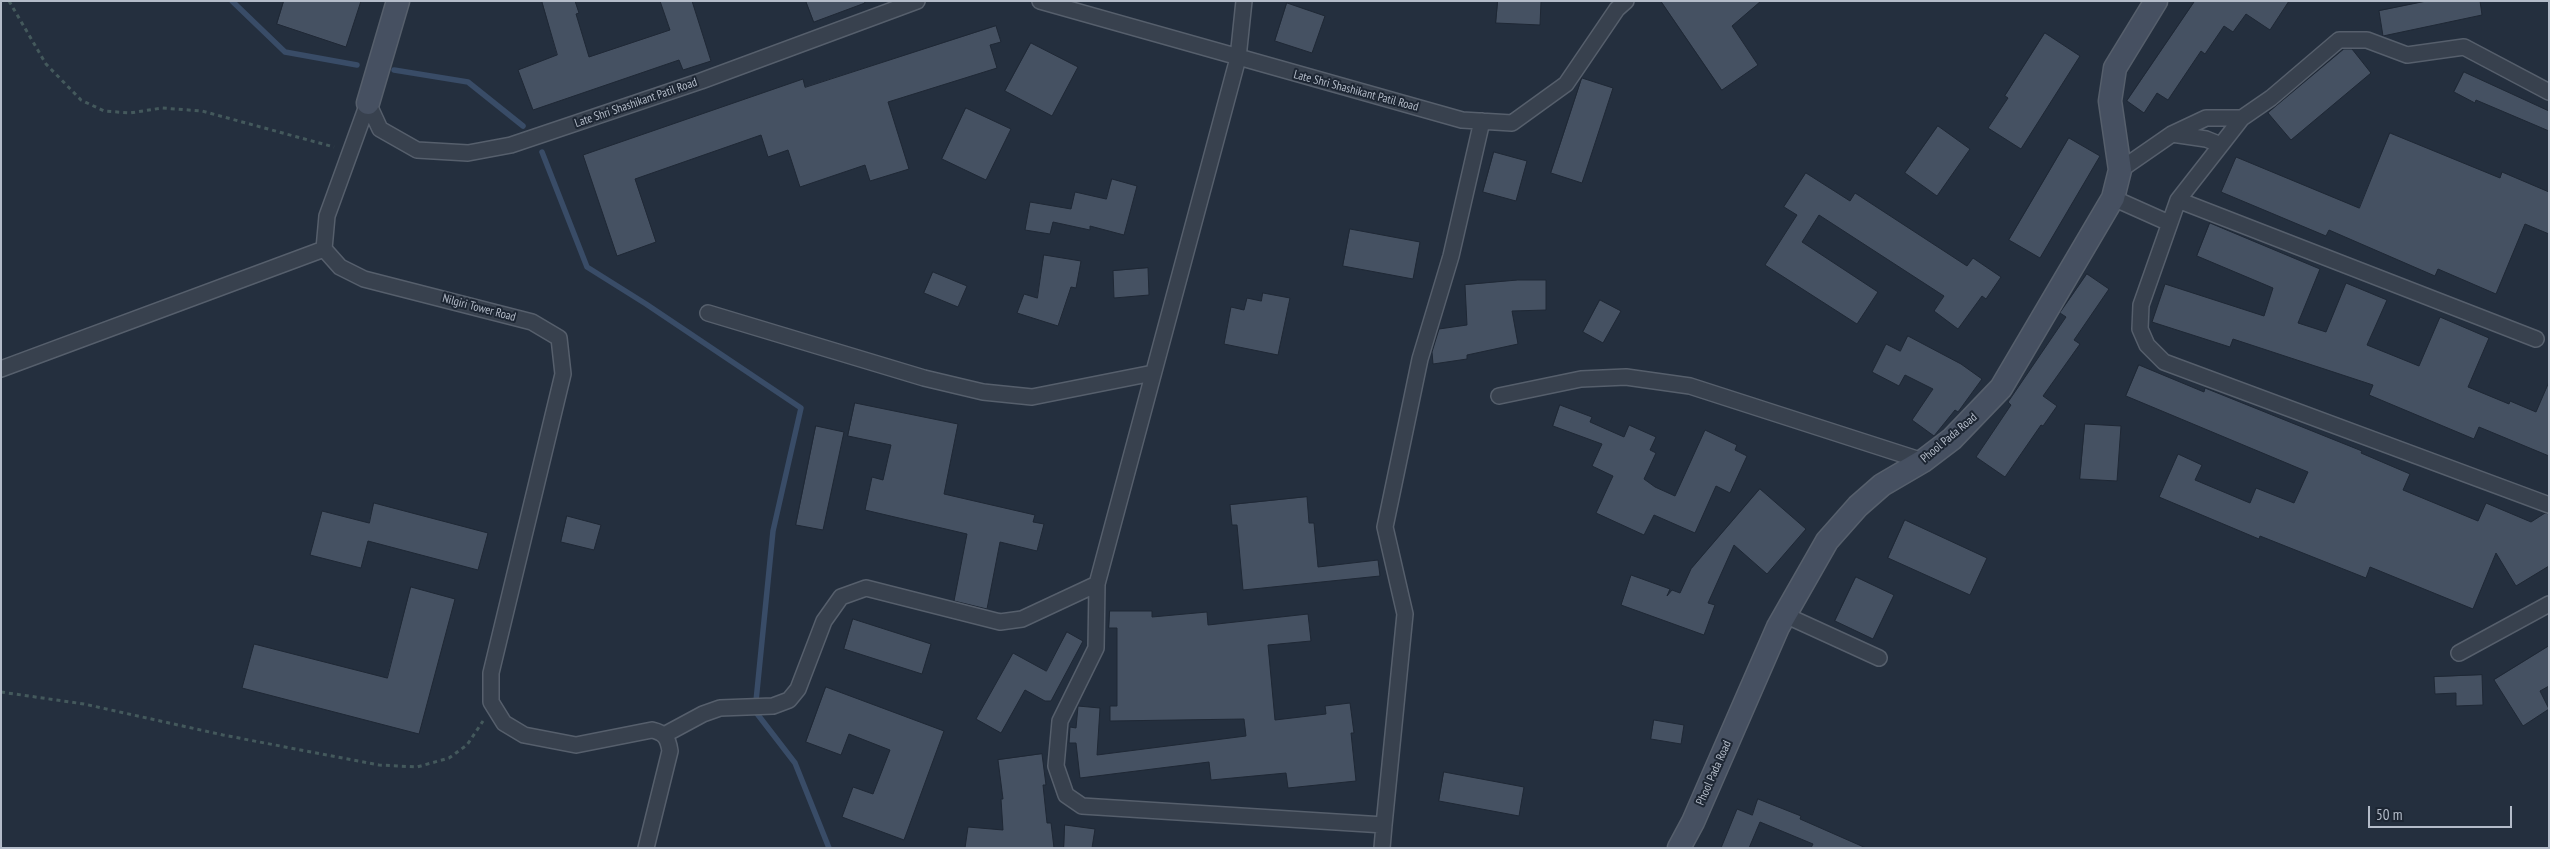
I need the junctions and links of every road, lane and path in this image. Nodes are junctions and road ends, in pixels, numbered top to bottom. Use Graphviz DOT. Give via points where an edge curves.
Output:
graph roads {
  1 [pos="9,1"];
  2 [pos="398,1"];
  3 [pos="917,1"];
  4 [pos="1040,1"];
  5 [pos="1244,1"];
  6 [pos="1626,1"];
  7 [pos="2156,1"];
  8 [pos="1238,58"];
  9 [pos="2549,92"];
  10 [pos="368,102"];
  11 [pos="2242,118"];
  12 [pos="1482,121"];
  13 [pos="2172,134"];
  14 [pos="2221,145"];
  15 [pos="350,151"];
  16 [pos="2120,170"];
  17 [pos="2113,198"];
  18 [pos="2178,200"];
  19 [pos="2169,223"];
  20 [pos="324,249"];
  21 [pos="708,313"];
  22 [pos="2536,339"];
  23 [pos="1,369"];
  24 [pos="1153,373"];
  25 [pos="1499,396"];
  26 [pos="1923,461"];
  27 [pos="2549,505"];
  28 [pos="1097,584"];
  29 [pos="2549,604"];
  30 [pos="1785,615"];
  31 [pos="2459,653"];
  32 [pos="1879,658"];
  33 [pos="1,692"];
  34 [pos="491,702"];
  35 [pos="664,735"];
  36 [pos="1384,825"];
  37 [pos="646,848"];
  38 [pos="1382,848"];
  39 [pos="1679,848"];
  1 -- 15 [label="path" via="46,64 81,100 104,111 162,108 202,111"];
  2 -- 10 [label="street"];
  3 -- 10 [label="street, Late Shri Shashikant Patil Road" via="701,81 511,145 468,153 417,150 380,129"];
  4 -- 8 [label="street, Late Shri Shashikant Patil Road"];
  5 -- 8 [label="street"];
  6 -- 12 [label="street, Late Shri Shashikant Patil Road" via="1617,9 1566,84 1512,123"];
  7 -- 16 [label="street, Phool Pada Road" via="2115,68 2110,101"];
  8 -- 12 [label="street, Late Shri Shashikant Patil Road" via="1462,120"];
  8 -- 24 [label="street"];
  9 -- 11 [label="street" via="2464,47 2407,55 2353,38 2339,40"];
  10 -- 15 [label="street"];
  11 -- 13 [label="street" via="2206,118"];
  11 -- 14 [label="street"];
  12 -- 36 [label="street" via="1451,256 1420,359 1385,527 1406,614"];
  13 -- 14 [label="street" via="2206,139"];
  13 -- 16 [label="street"];
  14 -- 18 [label="street"];
  15 -- 20 [label="street" via="327,216"];
  16 -- 17 [label="street, Phool Pada Road"];
  17 -- 19 [label="street"];
  17 -- 26 [label="street, Phool Pada Road" via="2001,388 1977,415"];
  18 -- 19 [label="street"];
  18 -- 22 [label="street"];
  19 -- 27 [label="street" via="2141,305 2140,329 2147,345 2164,362"];
  20 -- 23 [label="street"];
  20 -- 34 [label="street, Nilgiri Tower Road" via="340,267 364,279 532,322 559,338 564,374 491,673"];
  21 -- 24 [label="street" via="924,378 983,392 1032,398"];
  24 -- 28 [label="street"];
  25 -- 26 [label="street" via="1581,379 1626,377 1690,386"];
  26 -- 30 [label="street, Phool Pada Road" via="1882,485 1858,506 1827,541"];
  28 -- 35 [label="street" via="1022,619 1000,622 866,588 841,596 824,621 798,689 788,700 773,706 720,708"];
  28 -- 36 [label="street" via="1096,648 1060,721 1056,766 1066,795 1082,806"];
  29 -- 31 [label="street"];
  30 -- 32 [label="street"];
  30 -- 39 [label="street, Phool Pada Road"];
  33 -- 34 [label="path" via="84,704 379,765 417,767 449,758 467,745 488,713"];
  34 -- 35 [label="street" via="504,724 524,735 548,741 576,745 652,730"];
  35 -- 37 [label="street" via="670,751"];
  36 -- 38 [label="street"];
}
